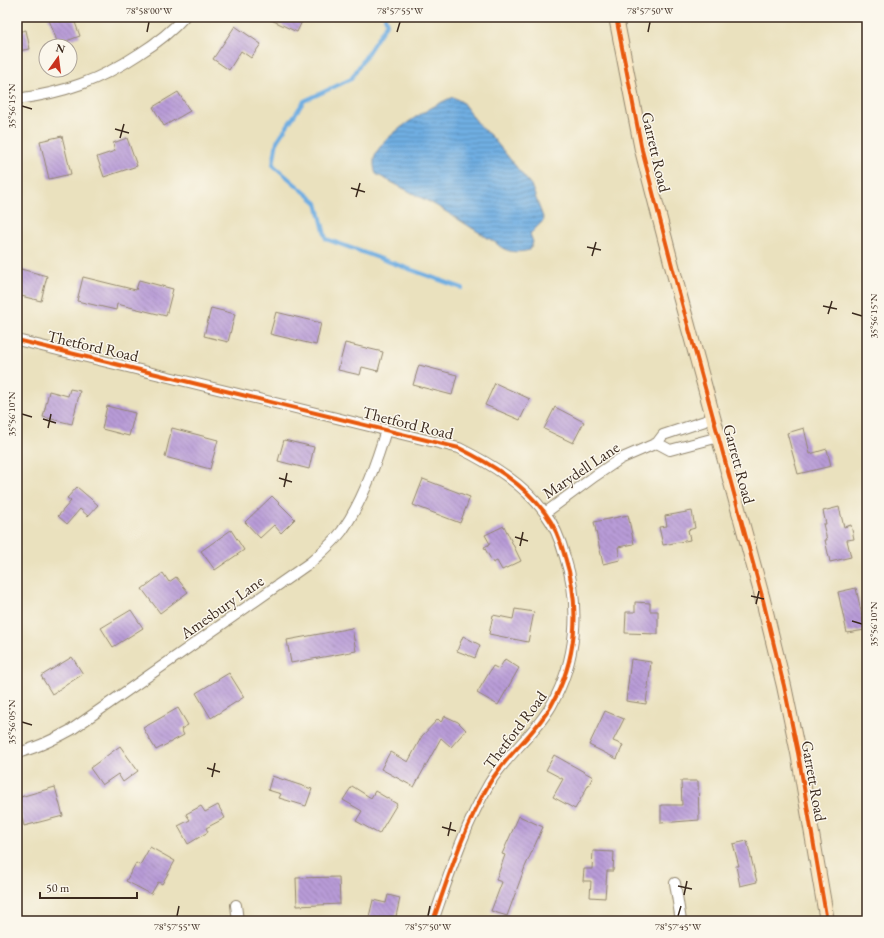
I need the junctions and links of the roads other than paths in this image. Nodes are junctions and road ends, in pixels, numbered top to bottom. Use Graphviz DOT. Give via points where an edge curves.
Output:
graph roads {
  1 [pos="184,17"];
  2 [pos="616,17"];
  3 [pos="17,99"];
  4 [pos="18,343"];
  5 [pos="714,418"];
  6 [pos="386,430"];
  7 [pos="719,437"];
  8 [pos="656,443"];
  9 [pos="545,513"];
  10 [pos="17,753"];
  11 [pos="675,883"];
  12 [pos="236,905"];
  13 [pos="238,921"];
  14 [pos="433,921"];
  15 [pos="681,921"];
  16 [pos="827,921"];
  1 -- 3 [label="street" via="148,49 110,72 79,86"];
  2 -- 5 [label="street, Garrett Road" via="642,150"];
  4 -- 6 [label="street, Thetford Road"];
  5 -- 7 [label="street, Garrett Road"];
  5 -- 8 [label="street, Marydell Lane" via="663,435"];
  6 -- 9 [label="street, Thetford Road" via="459,448 481,459 507,476"];
  6 -- 10 [label="street, Amesbury Lane" via="369,478 352,515 329,546 311,562 71,730 39,746"];
  7 -- 8 [label="street" via="670,450"];
  7 -- 16 [label="street, Garrett Road" via="784,686"];
  8 -- 9 [label="street, Marydell Lane" via="620,459"];
  9 -- 14 [label="street, Thetford Road" via="562,546 573,583 575,630 568,664 560,686 541,720 497,772 482,796 464,836"];
  11 -- 15 [label="street"];
  12 -- 13 [label="street"];
}
